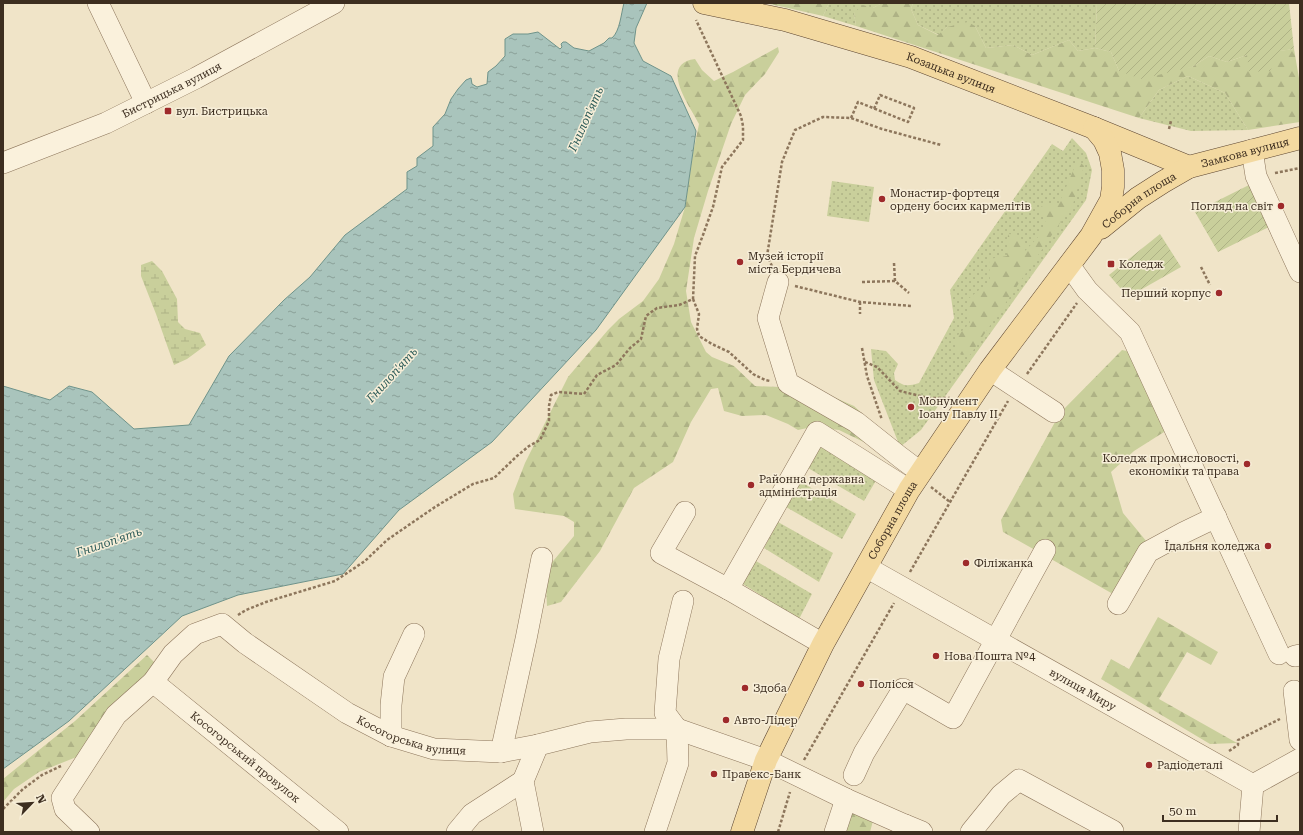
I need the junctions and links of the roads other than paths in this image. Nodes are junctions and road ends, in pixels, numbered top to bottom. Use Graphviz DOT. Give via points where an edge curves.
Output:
graph roads {
  1 [pos="98,3"];
  2 [pos="334,3"];
  3 [pos="308,9"];
  4 [pos="700,11"];
  5 [pos="146,103"];
  6 [pos="1094,128"];
  7 [pos="1300,138"];
  8 [pos="1252,150"];
  9 [pos="6,156"];
  10 [pos="1189,167"];
  11 [pos="1291,234"];
  12 [pos="1091,236"];
  13 [pos="1069,265"];
  14 [pos="1300,272"];
  15 [pos="778,282"];
  16 [pos="990,370"];
  17 [pos="1054,412"];
  18 [pos="925,478"];
  19 [pos="909,490"];
  20 [pos="685,512"];
  21 [pos="1216,517"];
  22 [pos="1045,550"];
  23 [pos="542,558"];
  24 [pos="866,567"];
  25 [pos="728,589"];
  26 [pos="684,601"];
  27 [pos="1118,604"];
  28 [pos="414,634"];
  29 [pos="996,640"];
  30 [pos="823,644"];
  31 [pos="1291,655"];
  32 [pos="153,682"];
  33 [pos="1294,691"];
  34 [pos="676,729"];
  35 [pos="391,736"];
  36 [pos="1300,740"];
  37 [pos="538,745"];
  38 [pos="501,752"];
  39 [pos="1300,759"];
  40 [pos="766,760"];
  41 [pos="854,775"];
  42 [pos="523,781"];
  43 [pos="1253,785"];
  44 [pos="846,799"];
  45 [pos="910,830"];
  46 [pos="1113,831"];
  47 [pos="90,832"];
  48 [pos="338,832"];
  49 [pos="457,832"];
  50 [pos="533,832"];
  51 [pos="655,832"];
  52 [pos="742,832"];
  53 [pos="835,832"];
  54 [pos="971,832"];
  55 [pos="1249,832"];
  1 -- 5 [label="street"];
  2 -- 3 [label="street, Бистрицька вулиця"];
  3 -- 5 [label="street, Бистрицька вулиця" via="196,78"];
  4 -- 6 [label="main road, Козацька вулиця" via="785,20 911,57"];
  5 -- 9 [label="street, Бистрицька вулиця" via="106,123"];
  6 -- 10 [label="main road, Козацька вулиця"];
  6 -- 12 [label="main road, Соборна площа" via="1110,153 1113,187 1111,200"];
  7 -- 8 [label="main road, Замкова вулиця"];
  8 -- 10 [label="main road, Замкова вулиця"];
  8 -- 11 [label="street" via="1256,176"];
  10 -- 12 [label="main road, Соборна площа" via="1138,198"];
  11 -- 14 [label="street"];
  12 -- 13 [label="main road, Соборна площа"];
  13 -- 16 [label="main road, Соборна площа"];
  13 -- 21 [label="street" via="1087,290 1130,332"];
  15 -- 18 [label="street" via="768,318 788,383 856,422"];
  16 -- 17 [label="street"];
  16 -- 18 [label="main road, Соборна площа"];
  18 -- 19 [label="main road, Соборна площа"];
  19 -- 24 [label="main road, Соборна площа"];
  19 -- 25 [label="street" via="817,432"];
  20 -- 25 [label="street" via="662,553"];
  21 -- 27 [label="street" via="1148,552"];
  21 -- 31 [label="street"];
  22 -- 29 [label="street"];
  23 -- 38 [label="street"];
  24 -- 29 [label="street, вулиця Миру"];
  24 -- 30 [label="main road, Соборна площа"];
  25 -- 30 [label="street"];
  26 -- 34 [label="street" via="669,660 665,713"];
  28 -- 35 [label="street" via="394,677"];
  29 -- 41 [label="street" via="953,718 903,689 864,753"];
  29 -- 43 [label="street, вулиця Миру"];
  30 -- 40 [label="main road, Соборна площа"];
  32 -- 35 [label="street, Косогорська вулиця" via="173,654 196,634 222,624 245,643 347,712"];
  32 -- 47 [label="street" via="116,715 62,798 64,809"];
  32 -- 48 [label="street, Косогорський провулок"];
  33 -- 36 [label="street"];
  34 -- 37 [label="street, Косогорська вулиця" via="590,732"];
  34 -- 40 [label="street, Косогорська вулиця"];
  34 -- 51 [label="street" via="678,763"];
  35 -- 38 [label="street, Косогорська вулиця" via="434,749"];
  37 -- 38 [label="street, Косогорська вулиця"];
  37 -- 42 [label="street"];
  39 -- 43 [label="street"];
  40 -- 44 [label="street, Косогорська вулиця"];
  40 -- 52 [label="main road, Соборна площа"];
  42 -- 49 [label="street" via="472,814"];
  42 -- 50 [label="street"];
  43 -- 55 [label="street"];
  44 -- 45 [label="street, Косогорська вулиця"];
  44 -- 53 [label="street"];
  46 -- 54 [label="street" via="1019,780 1001,795"];
}
